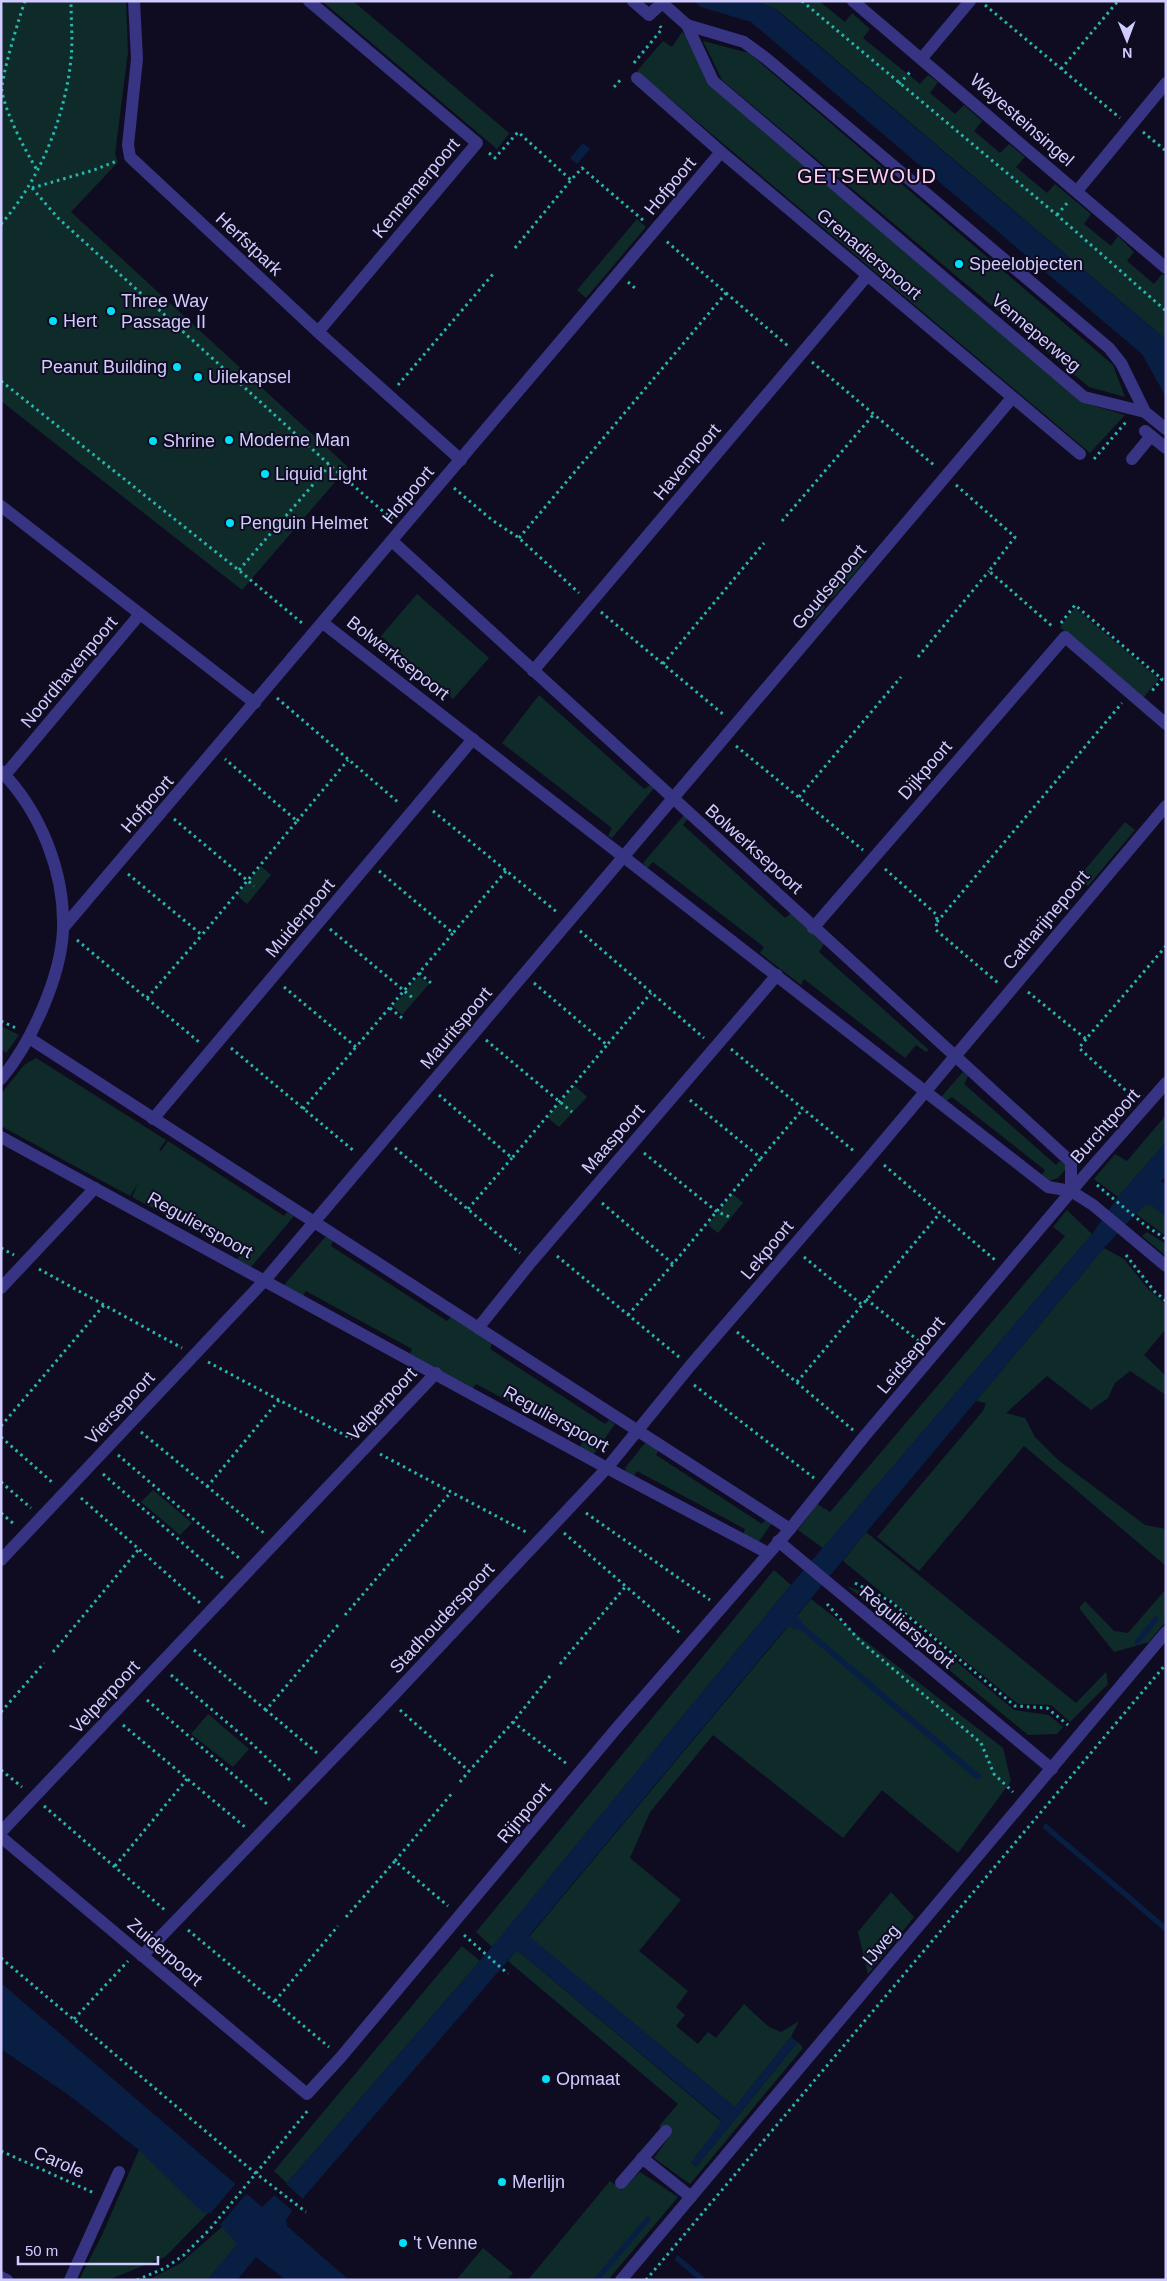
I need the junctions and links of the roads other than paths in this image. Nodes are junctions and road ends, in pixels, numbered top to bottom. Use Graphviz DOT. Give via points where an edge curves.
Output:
graph roads {
  1 [pos="134,1"];
  2 [pos="309,1"];
  3 [pos="633,1"];
  4 [pos="853,1"];
  5 [pos="970,1"];
  6 [pos="661,2"];
  7 [pos="687,25"];
  8 [pos="922,58"];
  9 [pos="631,75"];
  10 [pos="1166,83"];
  11 [pos="721,152"];
  12 [pos="1077,191"];
  13 [pos="1166,268"];
  14 [pos="867,276"];
  15 [pos="318,332"];
  16 [pos="1012,398"];
  17 [pos="1145,412"];
  18 [pos="1166,429"];
  19 [pos="1158,440"];
  20 [pos="1080,454"];
  21 [pos="1132,459"];
  22 [pos="461,460"];
  23 [pos="1,507"];
  24 [pos="392,541"];
  25 [pos="140,614"];
  26 [pos="324,623"];
  27 [pos="533,671"];
  28 [pos="255,703"];
  29 [pos="1164,720"];
  30 [pos="473,738"];
  31 [pos="3,773"];
  32 [pos="673,799"];
  33 [pos="1166,806"];
  34 [pos="624,856"];
  35 [pos="63,928"];
  36 [pos="813,928"];
  37 [pos="777,975"];
  38 [pos="29,1038"];
  39 [pos="954,1057"];
  40 [pos="1,1079"];
  41 [pos="1166,1083"];
  42 [pos="924,1091"];
  43 [pos="153,1119"];
  44 [pos="1,1137"];
  45 [pos="95,1188"];
  46 [pos="1071,1192"];
  47 [pos="314,1223"];
  48 [pos="1166,1266"];
  49 [pos="265,1280"];
  50 [pos="1,1288"];
  51 [pos="478,1328"];
  52 [pos="436,1373"];
  53 [pos="636,1430"];
  54 [pos="607,1468"];
  55 [pos="790,1529"];
  56 [pos="778,1541"];
  57 [pos="768,1553"];
  58 [pos="1,1560"];
  59 [pos="1166,1632"];
  60 [pos="1052,1769"];
  61 [pos="1,1832"];
  62 [pos="1,1837"];
  63 [pos="140,1954"];
  64 [pos="306,2094"];
  65 [pos="666,2131"];
  66 [pos="642,2158"];
  67 [pos="119,2172"];
  68 [pos="621,2183"];
  69 [pos="691,2197"];
  70 [pos="1,2277"];
  71 [pos="8,2280"];
  72 [pos="70,2280"];
  73 [pos="621,2280"];
  1 -- 15 [label="street, Herfstpark" via="138,59 128,145 130,157"];
  2 -- 15 [label="street, Kennemerpoort" via="476,143"];
  3 -- 6 [label="street, Venneperweg" via="648,14"];
  4 -- 8 [label="street, Wayesteinsingel"];
  5 -- 8 [label="street"];
  6 -- 7 [label="street, Venneperweg"];
  7 -- 17 [label="street, Venneperweg" via="744,42 767,59 1109,348 1121,363"];
  7 -- 17 [label="street, Venneperweg" via="713,81 1084,397"];
  8 -- 12 [label="street, Wayesteinsingel"];
  9 -- 11 [label="street, Grenadierspoort"];
  10 -- 12 [label="street"];
  11 -- 14 [label="street, Grenadierspoort"];
  11 -- 22 [label="street, Hofpoort"];
  12 -- 13 [label="street, Wayesteinsingel"];
  14 -- 16 [label="street, Grenadierspoort"];
  14 -- 27 [label="street, Havenpoort"];
  15 -- 22 [label="street, Herfstpark"];
  16 -- 20 [label="street, Grenadierspoort"];
  16 -- 32 [label="street, Goudsepoort"];
  17 -- 18 [label="street, Venneperweg"];
  19 -- 21 [label="street"];
  22 -- 24 [label="street, Hofpoort"];
  23 -- 25 [label="street, Noordhavenpoort"];
  24 -- 26 [label="street, Hofpoort"];
  24 -- 27 [label="street, Bolwerksepoort"];
  25 -- 28 [label="street, Noordhavenpoort"];
  25 -- 31 [label="street, Noordhavenpoort"];
  26 -- 28 [label="street, Hofpoort"];
  26 -- 30 [label="street, Bolwerksepoort"];
  27 -- 32 [label="street, Bolwerksepoort"];
  28 -- 35 [label="street, Hofpoort"];
  29 -- 36 [label="street, Dijkpoort" via="1064,636"];
  30 -- 34 [label="street, Bolwerksepoort"];
  30 -- 43 [label="street, Muiderpoort"];
  31 -- 35 [label="street" via="31,812 50,850"];
  32 -- 34 [label="street, Goudsepoort"];
  32 -- 36 [label="street, Bolwerksepoort"];
  33 -- 39 [label="street, Catharijnepoort"];
  34 -- 37 [label="street, Bolwerksepoort"];
  34 -- 47 [label="street, Mauritspoort"];
  35 -- 38 [label="street" via="52,981"];
  36 -- 39 [label="street, Bolwerksepoort"];
  37 -- 42 [label="street, Bolwerksepoort"];
  37 -- 51 [label="street, Maaspoort"];
  38 -- 40 [label="street"];
  38 -- 43 [label="street, Regulierspoort"];
  39 -- 42 [label="street, Catharijnepoort"];
  39 -- 46 [label="street, Bolwerksepoort" via="1071,1162"];
  41 -- 46 [label="street, Burchtpoort"];
  42 -- 46 [label="street, Bolwerksepoort" via="1048,1187"];
  42 -- 53 [label="street, Lekpoort"];
  43 -- 47 [label="street, Regulierspoort"];
  44 -- 45 [label="street, Regulierspoort"];
  45 -- 49 [label="street, Regulierspoort"];
  45 -- 50 [label="street"];
  46 -- 48 [label="street, Bolwerksepoort" via="1093,1205"];
  46 -- 55 [label="street, Leidsepoort" via="862,1438"];
  47 -- 49 [label="street, Mauritspoort"];
  47 -- 51 [label="street, Regulierspoort"];
  49 -- 52 [label="street, Regulierspoort"];
  49 -- 58 [label="street, Viersepoort"];
  51 -- 53 [label="street, Regulierspoort"];
  52 -- 54 [label="street, Regulierspoort"];
  52 -- 61 [label="street, Velperpoort"];
  53 -- 54 [label="street, Lekpoort"];
  53 -- 55 [label="street, Regulierspoort"];
  54 -- 57 [label="street, Regulierspoort"];
  54 -- 63 [label="street, Stadhouderspoort" via="389,1700"];
  55 -- 56 [label="street, Leidsepoort"];
  56 -- 57 [label="street"];
  56 -- 60 [label="street, Regulierspoort"];
  57 -- 64 [label="street, Rijnpoort" via="341,2057"];
  59 -- 60 [label="street, IJweg"];
  60 -- 69 [label="street, IJweg"];
  62 -- 63 [label="street, Zuiderpoort"];
  63 -- 64 [label="street, Zuiderpoort"];
  65 -- 66 [label="street"];
  66 -- 68 [label="street"];
  66 -- 69 [label="street"];
  67 -- 72 [label="street"];
  69 -- 73 [label="street, IJweg"];
  70 -- 71 [label="street"];
}
